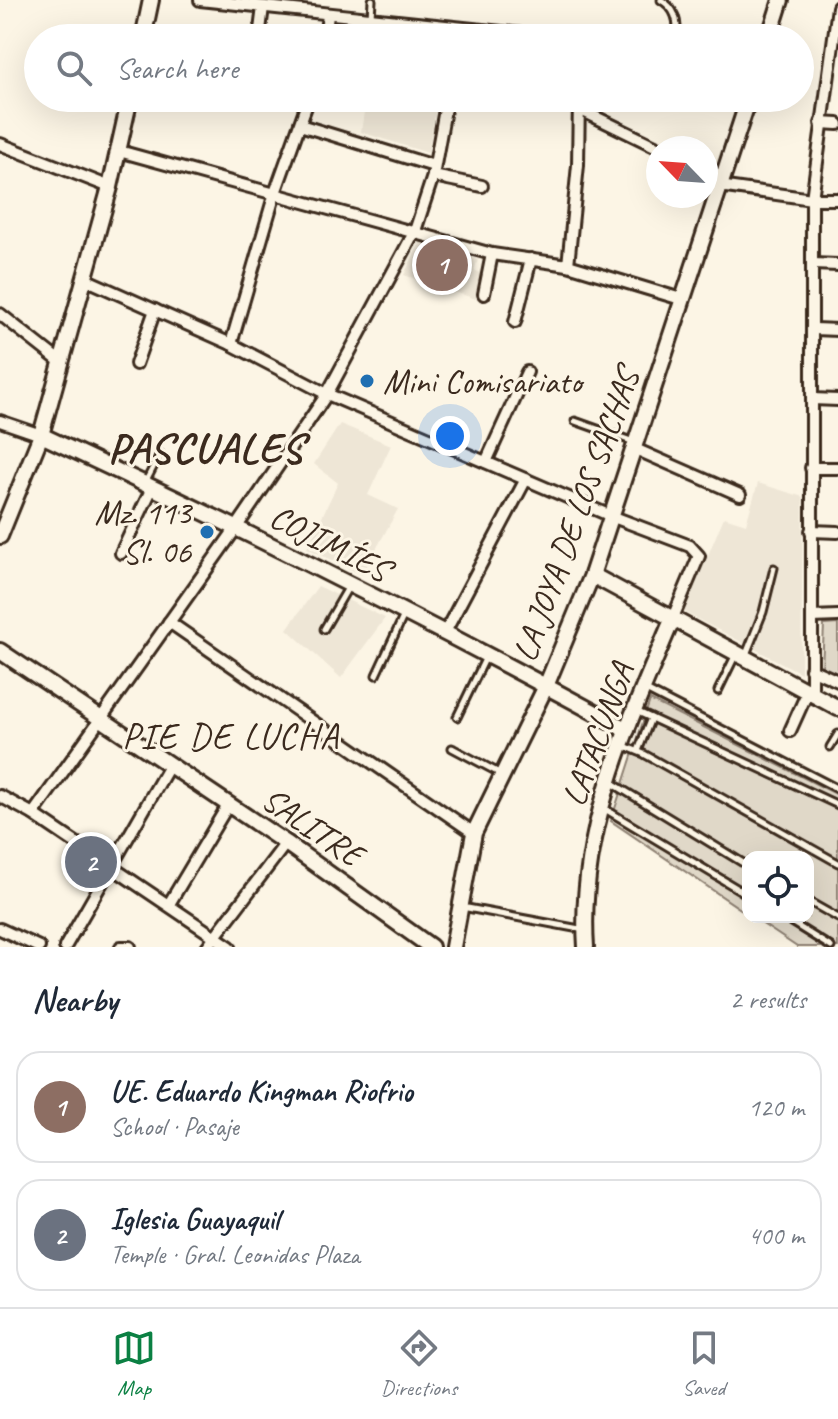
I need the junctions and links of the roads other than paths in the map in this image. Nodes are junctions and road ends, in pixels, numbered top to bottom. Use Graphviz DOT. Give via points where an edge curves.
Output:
graph roads {
  1 [pos="151,0"];
  2 [pos="200,0"];
  3 [pos="372,0"];
  4 [pos="661,0"];
  5 [pos="781,0"];
  6 [pos="249,2"];
  7 [pos="263,7"];
  8 [pos="838,7"];
  9 [pos="328,15"];
  10 [pos="371,18"];
  11 [pos="146,24"];
  12 [pos="261,24"];
  13 [pos="327,24"];
  14 [pos="406,24"];
  15 [pos="677,24"];
  16 [pos="773,24"];
  17 [pos="834,61"];
  18 [pos="127,112"];
  19 [pos="304,112"];
  20 [pos="445,112"];
  21 [pos="579,112"];
  22 [pos="594,112"];
  23 [pos="744,112"];
  24 [pos="821,123"];
  25 [pos="838,124"];
  26 [pos="300,125"];
  27 [pos="646,141"];
  28 [pos="0,144"];
  29 [pos="119,151"];
  30 [pos="434,171"];
  31 [pos="718,179"];
  32 [pos="721,181"];
  33 [pos="482,186"];
  34 [pos="110,187"];
  35 [pos="275,193"];
  36 [pos="812,199"];
  37 [pos="838,199"];
  38 [pos="415,231"];
  39 [pos="492,254"];
  40 [pos="531,259"];
  41 [pos="813,264"];
  42 [pos="568,265"];
  43 [pos="838,265"];
  44 [pos="85,279"];
  45 [pos="484,294"];
  46 [pos="681,299"];
  47 [pos="155,310"];
  48 [pos="0,314"];
  49 [pos="515,322"];
  50 [pos="814,329"];
  51 [pos="838,330"];
  52 [pos="231,344"];
  53 [pos="62,363"];
  54 [pos="136,364"];
  55 [pos="527,372"];
  56 [pos="327,394"];
  57 [pos="812,399"];
  58 [pos="838,400"];
  59 [pos="0,421"];
  60 [pos="575,421"];
  61 [pos="41,435"];
  62 [pos="634,445"];
  63 [pos="160,454"];
  64 [pos="486,462"];
  65 [pos="811,468"];
  66 [pos="838,468"];
  67 [pos="526,479"];
  68 [pos="148,486"];
  69 [pos="740,495"];
  70 [pos="611,516"];
  71 [pos="236,528"];
  72 [pos="811,531"];
  73 [pos="838,532"];
  74 [pos="0,536"];
  75 [pos="121,553"];
  76 [pos="774,568"];
  77 [pos="592,575"];
  78 [pos="349,586"];
  79 [pos="405,614"];
  80 [pos="838,616"];
  81 [pos="812,617"];
  82 [pos="672,620"];
  83 [pos="169,622"];
  84 [pos="324,629"];
  85 [pos="444,634"];
  86 [pos="0,651"];
  87 [pos="740,655"];
  88 [pos="487,656"];
  89 [pos="811,669"];
  90 [pos="376,675"];
  91 [pos="838,681"];
  92 [pos="546,686"];
  93 [pos="643,689"];
  94 [pos="718,691"];
  95 [pos="810,692"];
  96 [pos="838,708"];
  97 [pos="634,711"];
  98 [pos="457,717"];
  99 [pos="651,718"];
  100 [pos="101,719"];
  101 [pos="790,731"];
  102 [pos="838,734"];
  103 [pos="624,737"];
  104 [pos="830,747"];
  105 [pos="452,748"];
  106 [pos="638,751"];
  107 [pos="169,766"];
  108 [pos="502,775"];
  109 [pos="609,781"];
  110 [pos="838,789"];
  111 [pos="0,796"];
  112 [pos="228,805"];
  113 [pos="838,805"];
  114 [pos="600,806"];
  115 [pos="33,814"];
  116 [pos="474,833"];
  117 [pos="286,843"];
  118 [pos="742,862"];
  119 [pos="838,863"];
  120 [pos="113,868"];
  121 [pos="742,891"];
  122 [pos="169,904"];
  123 [pos="814,904"];
  124 [pos="461,907"];
  125 [pos="838,918"];
  126 [pos="793,923"];
  127 [pos="0,929"];
  128 [pos="585,930"];
  129 [pos="214,936"];
  130 [pos="39,947"];
  131 [pos="65,947"];
  132 [pos="121,947"];
  133 [pos="130,947"];
  134 [pos="207,947"];
  135 [pos="230,947"];
  136 [pos="431,947"];
  137 [pos="453,947"];
  138 [pos="586,947"];
  139 [pos="831,947"];
  1 -- 11 [label="street"];
  2 -- 6 [label="street"];
  3 -- 10 [label="lane"];
  4 -- 15 [label="lane"];
  5 -- 16 [label="street"];
  6 -- 7 [label="street"];
  7 -- 9 [label="street"];
  7 -- 12 [label="street"];
  8 -- 17 [label="street"];
  9 -- 10 [label="street"];
  9 -- 13 [label="street"];
  10 -- 14 [label="street"];
  17 -- 24 [label="street"];
  18 -- 29 [label="street"];
  19 -- 26 [label="street"];
  20 -- 30 [label="street"];
  21 -- 42 [label="street"];
  22 -- 27 [label="street"];
  23 -- 32 [label="street, LA JOYA DE LOS SACHAS"];
  24 -- 25 [label="street"];
  24 -- 36 [label="street"];
  26 -- 30 [label="street"];
  26 -- 35 [label="street"];
  28 -- 34 [label="street"];
  29 -- 34 [label="street"];
  29 -- 35 [label="street"];
  30 -- 33 [label="street"];
  30 -- 38 [label="street"];
  31 -- 32 [label="street"];
  32 -- 36 [label="street"];
  32 -- 46 [label="street, LA JOYA DE LOS SACHAS"];
  34 -- 44 [label="street"];
  35 -- 38 [label="street"];
  35 -- 52 [label="street"];
  36 -- 37 [label="street"];
  36 -- 41 [label="street"];
  38 -- 39 [label="street"];
  38 -- 56 [label="street"];
  39 -- 40 [label="street"];
  39 -- 45 [label="street"];
  40 -- 42 [label="street"];
  40 -- 49 [label="street"];
  41 -- 43 [label="street"];
  41 -- 50 [label="street"];
  42 -- 46 [label="street"];
  44 -- 47 [label="street"];
  44 -- 53 [label="street"];
  46 -- 62 [label="street, LA JOYA DE LOS SACHAS"];
  47 -- 52 [label="street"];
  47 -- 54 [label="street"];
  48 -- 53 [label="street"];
  50 -- 51 [label="street"];
  50 -- 57 [label="street"];
  52 -- 56 [label="street"];
  53 -- 61 [label="street"];
  55 -- 64 [label="street"];
  56 -- 64 [label="street"];
  56 -- 71 [label="street"];
  57 -- 58 [label="street"];
  57 -- 65 [label="street"];
  59 -- 61 [label="street, COJIMÍES"];
  60 -- 62 [label="lane"];
  61 -- 68 [label="street, COJIMÍES"];
  61 -- 74 [label="street"];
  62 -- 69 [label="street"];
  62 -- 70 [label="street, LA JOYA DE LOS SACHAS"];
  63 -- 68 [label="lane"];
  64 -- 67 [label="street"];
  65 -- 66 [label="street"];
  65 -- 72 [label="street"];
  67 -- 70 [label="street"];
  67 -- 85 [label="street"];
  68 -- 71 [label="street, COJIMÍES"];
  68 -- 75 [label="street"];
  70 -- 77 [label="street, LA JOYA DE LOS SACHAS"];
  70 -- 82 [label="street, LATACUNGA" via="699,556"];
  71 -- 78 [label="street, COJIMÍES"];
  71 -- 83 [label="street"];
  72 -- 73 [label="street"];
  72 -- 81 [label="street"];
  76 -- 87 [label="lane" via="763,612"];
  77 -- 82 [label="street"];
  77 -- 92 [label="street, LA JOYA DE LOS SACHAS"];
  78 -- 79 [label="street, COJIMÍES"];
  78 -- 84 [label="lane"];
  79 -- 85 [label="street, COJIMÍES"];
  79 -- 90 [label="lane"];
  80 -- 81 [label="street"];
  81 -- 89 [label="street"];
  82 -- 87 [label="street"];
  82 -- 93 [label="street, LATACUNGA"];
  83 -- 100 [label="street"];
  83 -- 116 [label="street"];
  85 -- 88 [label="street, COJIMÍES"];
  86 -- 100 [label="street, SALITRE"];
  87 -- 94 [label="lane"];
  87 -- 95 [label="street"];
  88 -- 92 [label="street, COJIMÍES"];
  88 -- 98 [label="lane"];
  89 -- 91 [label="street"];
  89 -- 95 [label="street"];
  92 -- 103 [label="street, COJIMÍES"];
  92 -- 108 [label="street, LA JOYA DE LOS SACHAS"];
  93 -- 97 [label="street, LATACUNGA"];
  93 -- 110 [label="lane"];
  95 -- 96 [label="street"];
  95 -- 101 [label="street"];
  97 -- 99 [label="lane"];
  97 -- 103 [label="street, LATACUNGA"];
  99 -- 106 [label="lane"];
  99 -- 113 [label="lane"];
  100 -- 107 [label="street, SALITRE"];
  100 -- 115 [label="street"];
  102 -- 104 [label="lane"];
  103 -- 106 [label="lane"];
  103 -- 109 [label="street, LATACUNGA"];
  105 -- 108 [label="lane"];
  106 -- 119 [label="lane"];
  107 -- 112 [label="street, SALITRE"];
  107 -- 120 [label="street"];
  108 -- 116 [label="street, LA JOYA DE LOS SACHAS"];
  109 -- 114 [label="street, LATACUNGA"];
  109 -- 118 [label="lane"];
  111 -- 115 [label="street"];
  112 -- 117 [label="street, SALITRE"];
  112 -- 122 [label="street"];
  114 -- 121 [label="lane"];
  114 -- 128 [label="street, LATACUNGA" via="586,882"];
  115 -- 120 [label="street"];
  116 -- 124 [label="street, LA JOYA DE LOS SACHAS"];
  117 -- 129 [label="street"];
  117 -- 136 [label="street, SALITRE"];
  120 -- 122 [label="street"];
  120 -- 131 [label="street"];
  122 -- 129 [label="street"];
  123 -- 125 [label="lane"];
  124 -- 128 [label="lane"];
  124 -- 137 [label="street, LA JOYA DE LOS SACHAS"];
  126 -- 139 [label="lane"];
  127 -- 130 [label="street"];
  128 -- 138 [label="street, LATACUNGA"];
  129 -- 134 [label="street"];
  129 -- 135 [label="street"];
  132 -- 133 [label="street"];
}
